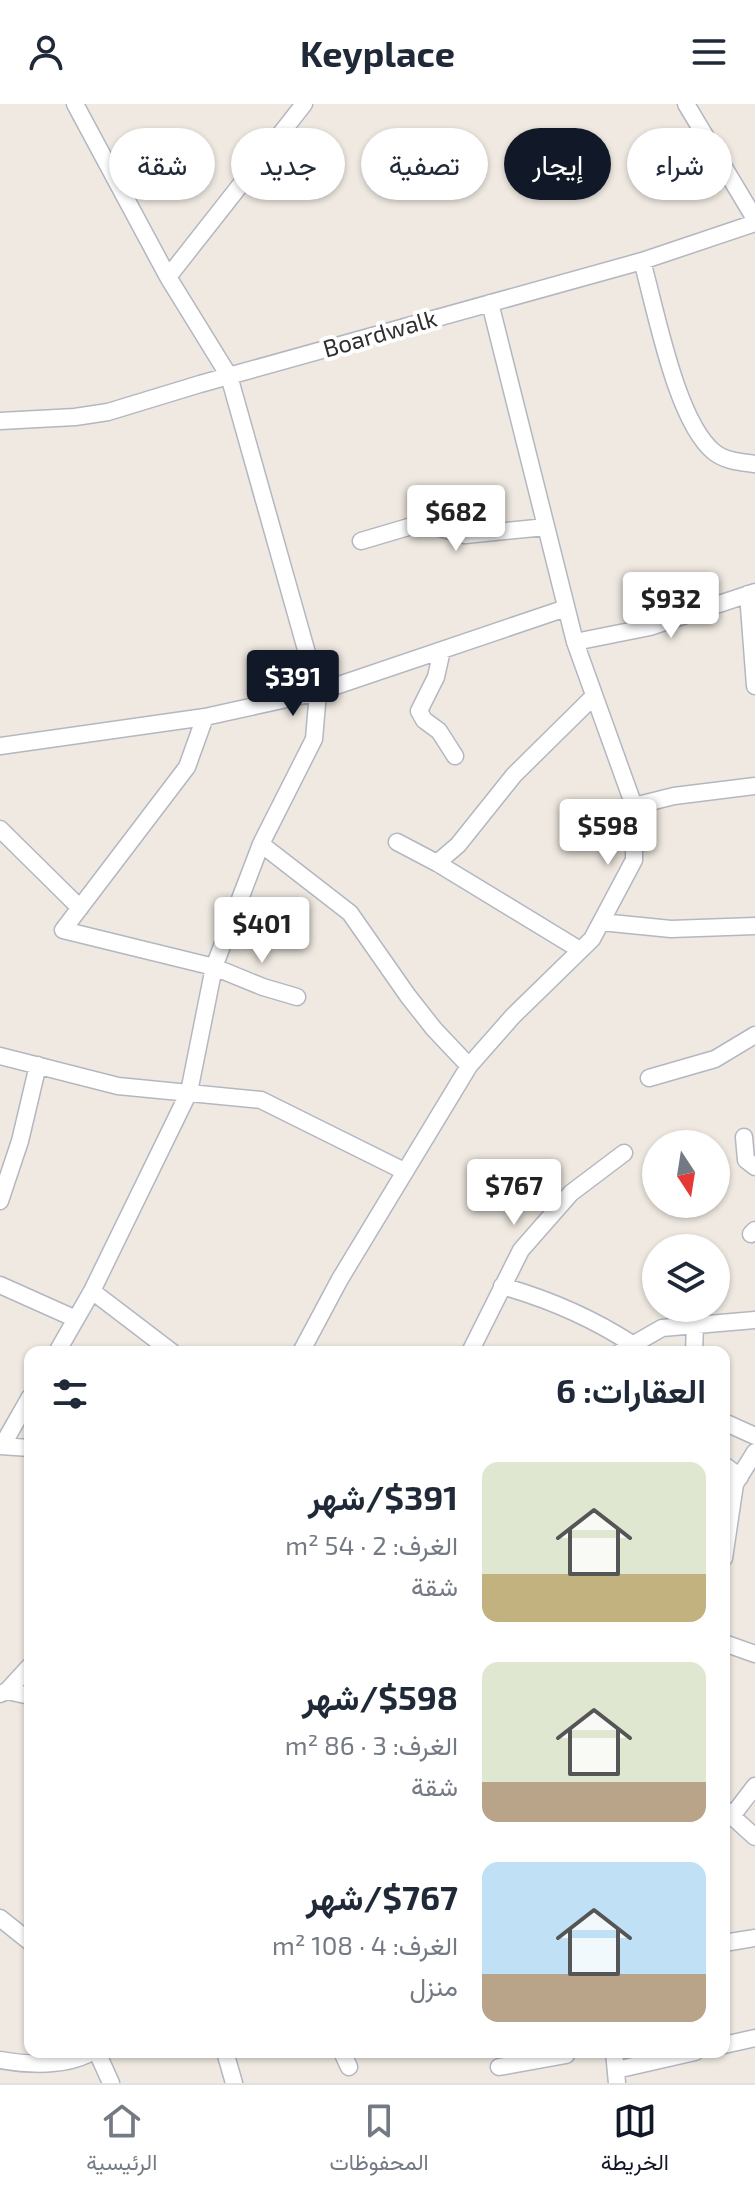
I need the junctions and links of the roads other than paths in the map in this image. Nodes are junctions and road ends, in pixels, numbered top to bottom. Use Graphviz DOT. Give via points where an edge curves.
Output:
graph roads {
  1 [pos="75,104"];
  2 [pos="304,104"];
  3 [pos="686,104"];
  4 [pos="755,221"];
  5 [pos="642,261"];
  6 [pos="168,277"];
  7 [pos="490,303"];
  8 [pos="229,376"];
  9 [pos="0,421"];
  10 [pos="755,464"];
  11 [pos="546,527"];
  12 [pos="361,541"];
  13 [pos="752,593"];
  14 [pos="566,608"];
  15 [pos="575,642"];
  16 [pos="442,650"];
  17 [pos="754,662"];
  18 [pos="755,686"];
  19 [pos="318,692"];
  20 [pos="594,696"];
  21 [pos="205,717"];
  22 [pos="0,746"];
  23 [pos="455,756"];
  24 [pos="755,786"];
  25 [pos="634,806"];
  26 [pos="0,829"];
  27 [pos="397,842"];
  28 [pos="261,844"];
  29 [pos="437,863"];
  30 [pos="80,908"];
  31 [pos="601,922"];
  32 [pos="755,926"];
  33 [pos="580,950"];
  34 [pos="214,967"];
  35 [pos="297,997"];
  36 [pos="755,1035"];
  37 [pos="0,1056"];
  38 [pos="38,1065"];
  39 [pos="469,1066"];
  40 [pos="649,1078"];
  41 [pos="189,1092"];
  42 [pos="744,1137"];
  43 [pos="624,1153"];
  44 [pos="755,1167"];
  45 [pos="404,1171"];
  46 [pos="0,1201"];
  47 [pos="0,1285"];
  48 [pos="502,1286"];
  49 [pos="92,1291"];
  50 [pos="76,1319"];
  51 [pos="755,1320"];
  52 [pos="695,1326"];
  53 [pos="60,1346"];
  54 [pos="164,1346"];
  55 [pos="304,1346"];
  56 [pos="473,1346"];
  57 [pos="624,1346"];
  58 [pos="630,1346"];
  59 [pos="694,1346"];
  60 [pos="24,1407"];
  61 [pos="730,1425"];
  62 [pos="755,1436"];
  63 [pos="1,1446"];
  64 [pos="24,1448"];
  65 [pos="755,1452"];
  66 [pos="730,1470"];
  67 [pos="740,1477"];
  68 [pos="730,1518"];
  69 [pos="730,1645"];
  70 [pos="755,1654"];
  71 [pos="24,1672"];
  72 [pos="3,1693"];
  73 [pos="24,1695"];
  74 [pos="755,1786"];
  75 [pos="730,1810"];
  76 [pos="730,1814"];
  77 [pos="755,1837"];
  78 [pos="0,1918"];
  79 [pos="24,1937"];
  80 [pos="755,1938"];
  81 [pos="730,1942"];
  82 [pos="755,2038"];
  83 [pos="730,2044"];
  84 [pos="64,2058"];
  85 [pos="97,2058"];
  86 [pos="227,2058"];
  87 [pos="528,2058"];
  88 [pos="676,2058"];
  89 [pos="0,2060"];
  90 [pos="499,2067"];
  91 [pos="616,2077"];
  92 [pos="111,2083"];
  93 [pos="234,2083"];
  1 -- 6 [label="street"];
  2 -- 6 [label="street"];
  3 -- 4 [label="street"];
  4 -- 5 [label="street, Boardwalk"];
  5 -- 7 [label="street, Boardwalk"];
  5 -- 10 [label="street" via="680,397 697,436 716,455"];
  6 -- 8 [label="street"];
  7 -- 8 [label="street, Boardwalk"];
  7 -- 11 [label="street"];
  8 -- 9 [label="street, Boardwalk" via="108,412"];
  8 -- 19 [label="street"];
  11 -- 12 [label="street" via="465,535 422,523"];
  11 -- 14 [label="street"];
  13 -- 15 [label="street" via="650,627"];
  13 -- 17 [label="street"];
  14 -- 15 [label="street"];
  14 -- 16 [label="street"];
  15 -- 20 [label="street"];
  16 -- 19 [label="street"];
  16 -- 23 [label="street" via="419,711"];
  17 -- 18 [label="street"];
  19 -- 21 [label="street"];
  19 -- 28 [label="street" via="314,739"];
  20 -- 25 [label="street"];
  20 -- 29 [label="street" via="514,775"];
  21 -- 22 [label="street"];
  21 -- 30 [label="street" via="187,767"];
  24 -- 25 [label="street"];
  25 -- 31 [label="street" via="634,860"];
  26 -- 30 [label="street"];
  27 -- 29 [label="street"];
  28 -- 34 [label="street"];
  28 -- 39 [label="street" via="350,913 408,996"];
  29 -- 33 [label="street"];
  30 -- 34 [label="street" via="63,930"];
  31 -- 32 [label="street" via="671,929"];
  31 -- 33 [label="street"];
  33 -- 39 [label="street"];
  34 -- 35 [label="street"];
  34 -- 41 [label="street"];
  36 -- 40 [label="street" via="715,1059"];
  37 -- 38 [label="street"];
  38 -- 41 [label="street" via="118,1086"];
  38 -- 46 [label="street"];
  39 -- 45 [label="street"];
  41 -- 45 [label="street" via="261,1100"];
  41 -- 49 [label="street"];
  42 -- 44 [label="street" via="746,1160"];
  43 -- 48 [label="street" via="571,1193 521,1250"];
  45 -- 55 [label="street"];
  47 -- 50 [label="street"];
  48 -- 56 [label="street"];
  48 -- 57 [label="street" via="601,1324"];
  49 -- 50 [label="street"];
  49 -- 54 [label="street"];
  50 -- 53 [label="street"];
  51 -- 52 [label="street"];
  52 -- 58 [label="street" via="662,1328"];
  52 -- 59 [label="street"];
  60 -- 63 [label="street"];
  61 -- 62 [label="street"];
  63 -- 64 [label="street"];
  65 -- 67 [label="street"];
  66 -- 67 [label="street"];
  67 -- 68 [label="street"];
  69 -- 70 [label="street"];
  71 -- 72 [label="street"];
  72 -- 73 [label="street"];
  74 -- 75 [label="street"];
  76 -- 77 [label="street"];
  78 -- 79 [label="street"];
  80 -- 81 [label="street"];
  82 -- 83 [label="street"];
  84 -- 89 [label="street" via="46,2064"];
  85 -- 92 [label="street"];
  86 -- 93 [label="street"];
  87 -- 90 [label="street"];
  88 -- 91 [label="street"];
}
